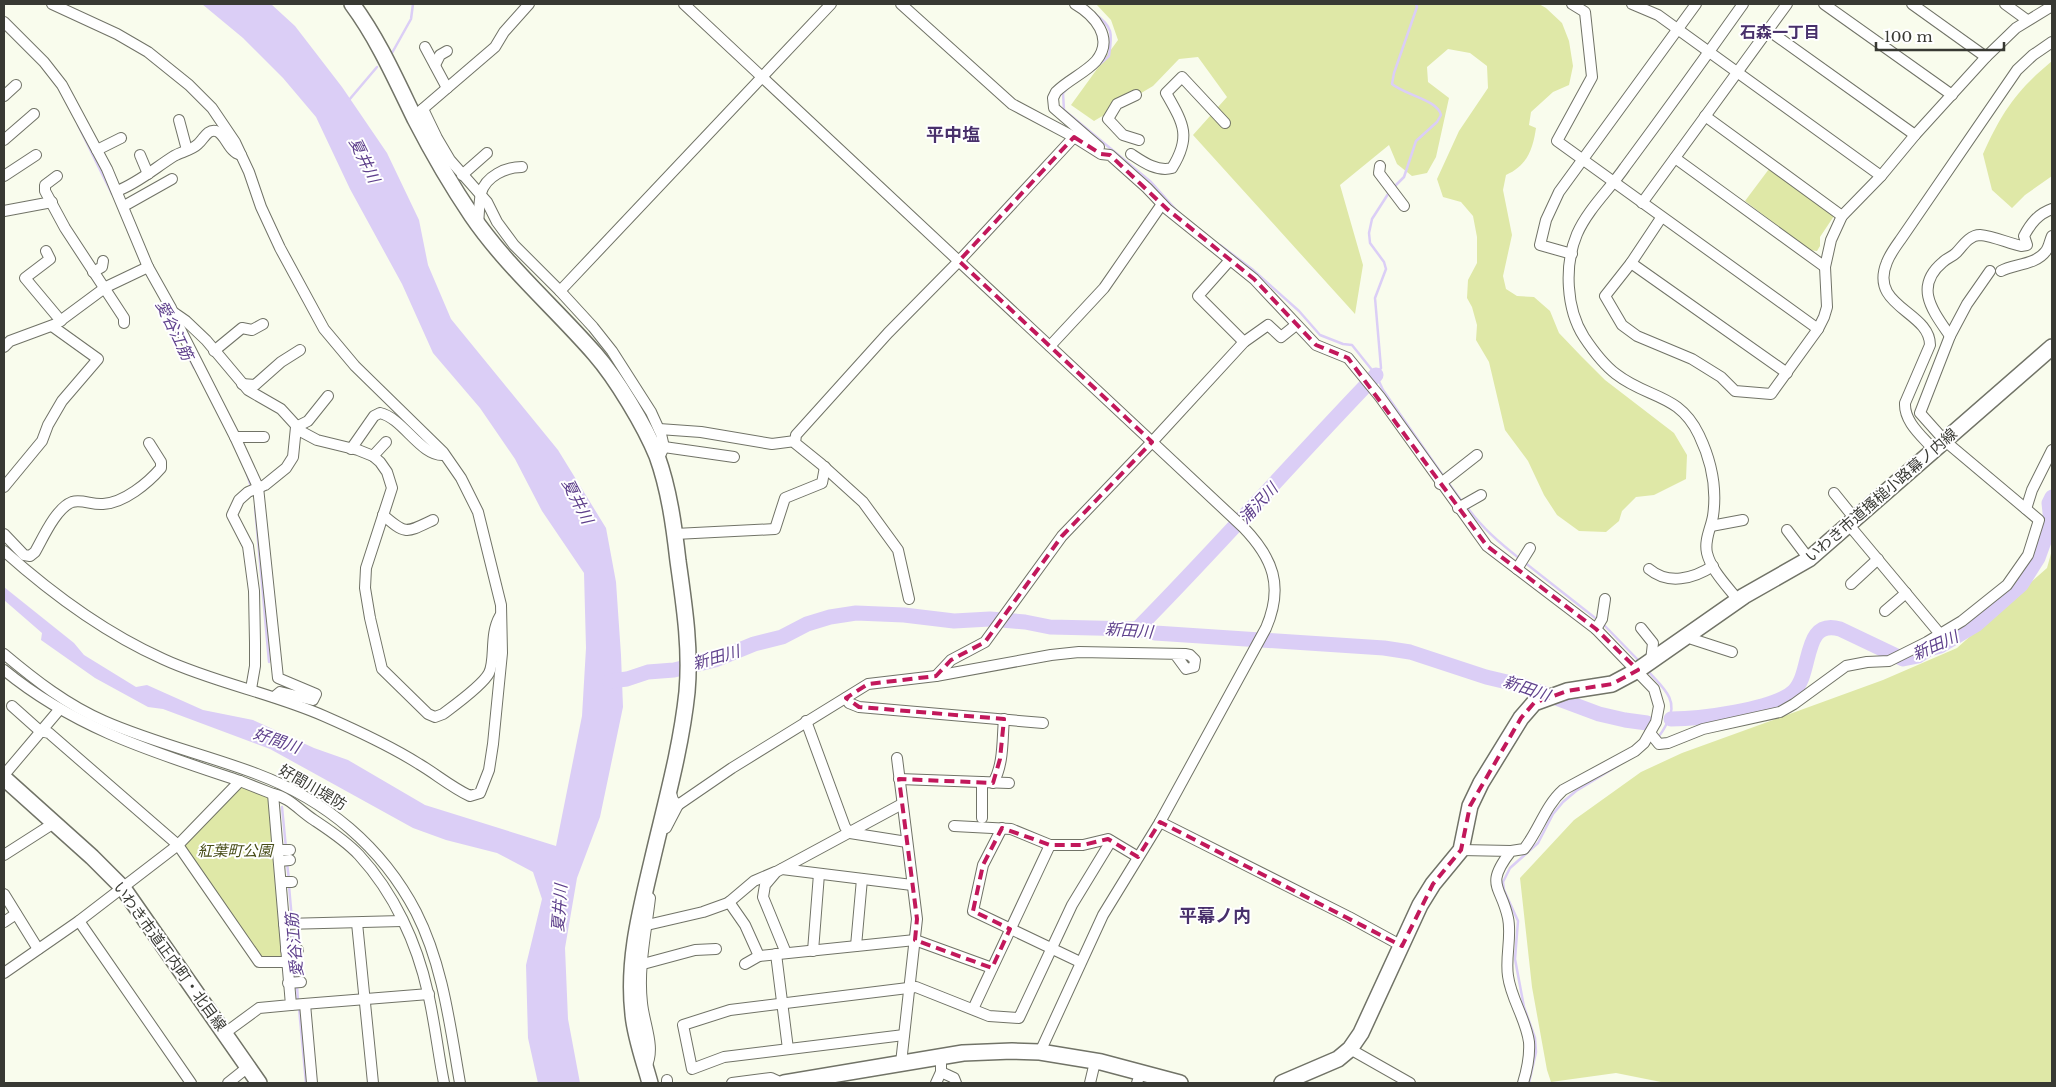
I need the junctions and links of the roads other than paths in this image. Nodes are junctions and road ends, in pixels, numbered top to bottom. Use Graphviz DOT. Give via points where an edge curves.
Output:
graph roads {
  1 [pos="52,4"];
  2 [pos="352,4"];
  3 [pos="529,4"];
  4 [pos="684,4"];
  5 [pos="832,4"];
  6 [pos="901,4"];
  7 [pos="1075,4"];
  8 [pos="1572,4"];
  9 [pos="1632,4"];
  10 [pos="1696,4"];
  11 [pos="1742,4"];
  12 [pos="1787,4"];
  13 [pos="1824,4"];
  14 [pos="1912,4"];
  15 [pos="2005,4"];
  16 [pos="2052,6"];
  17 [pos="2027,20"];
  18 [pos="4,22"];
  19 [pos="1678,30"];
  20 [pos="1768,30"];
  21 [pos="2052,42"];
  22 [pos="425,47"];
  23 [pos="447,51"];
  24 [pos="1709,52"];
  25 [pos="1986,57"];
  26 [pos="435,65"];
  27 [pos="1738,72"];
  28 [pos="761,76"];
  29 [pos="16,85"];
  30 [pos="447,88"];
  31 [pos="1136,95"];
  32 [pos="1952,95"];
  33 [pos="4,96"];
  34 [pos="418,113"];
  35 [pos="34,114"];
  36 [pos="1705,116"];
  37 [pos="179,120"];
  38 [pos="1225,123"];
  39 [pos="1915,135"];
  40 [pos="1074,137"];
  41 [pos="121,138"];
  42 [pos="4,140"];
  43 [pos="97,150"];
  44 [pos="187,150"];
  45 [pos="487,153"];
  46 [pos="1131,154"];
  47 [pos="36,155"];
  48 [pos="140,155"];
  49 [pos="1110,155"];
  50 [pos="242,156"];
  51 [pos="1674,158"];
  52 [pos="1583,160"];
  53 [pos="1122,166"];
  54 [pos="1380,166"];
  55 [pos="522,167"];
  56 [pos="148,174"];
  57 [pos="462,175"];
  58 [pos="4,176"];
  59 [pos="57,176"];
  60 [pos="1882,176"];
  61 [pos="172,179"];
  62 [pos="1614,182"];
  63 [pos="117,191"];
  64 [pos="481,194"];
  65 [pos="52,202"];
  66 [pos="1642,203"];
  67 [pos="1162,204"];
  68 [pos="124,206"];
  69 [pos="1404,206"];
  70 [pos="2052,209"];
  71 [pos="4,211"];
  72 [pos="1842,216"];
  73 [pos="1661,218"];
  74 [pos="478,224"];
  75 [pos="2052,236"];
  76 [pos="46,251"];
  77 [pos="2044,253"];
  78 [pos="1572,254"];
  79 [pos="103,260"];
  80 [pos="1230,260"];
  81 [pos="959,261"];
  82 [pos="2052,262"];
  83 [pos="1631,263"];
  84 [pos="1824,267"];
  85 [pos="145,268"];
  86 [pos="1990,271"];
  87 [pos="2001,271"];
  88 [pos="93,272"];
  89 [pos="104,288"];
  90 [pos="560,291"];
  91 [pos="173,312"];
  92 [pos="56,323"];
  93 [pos="124,323"];
  94 [pos="263,324"];
  95 [pos="1296,325"];
  96 [pos="1818,329"];
  97 [pos="1950,336"];
  98 [pos="1244,342"];
  99 [pos="1050,346"];
  100 [pos="4,347"];
  101 [pos="2052,347"];
  102 [pos="300,350"];
  103 [pos="214,351"];
  104 [pos="1787,373"];
  105 [pos="242,384"];
  106 [pos="328,396"];
  107 [pos="296,427"];
  108 [pos="659,429"];
  109 [pos="235,437"];
  110 [pos="264,437"];
  111 [pos="795,441"];
  112 [pos="386,442"];
  113 [pos="1152,442"];
  114 [pos="149,443"];
  115 [pos="1940,445"];
  116 [pos="351,449"];
  117 [pos="2052,450"];
  118 [pos="661,453"];
  119 [pos="444,455"];
  120 [pos="1477,455"];
  121 [pos="372,456"];
  122 [pos="734,457"];
  123 [pos="825,467"];
  124 [pos="1440,484"];
  125 [pos="4,487"];
  126 [pos="254,489"];
  127 [pos="1834,493"];
  128 [pos="1481,495"];
  129 [pos="1458,508"];
  130 [pos="2026,509"];
  131 [pos="383,515"];
  132 [pos="433,520"];
  133 [pos="1743,520"];
  134 [pos="1852,522"];
  135 [pos="1711,526"];
  136 [pos="1787,530"];
  137 [pos="4,534"];
  138 [pos="675,534"];
  139 [pos="1530,548"];
  140 [pos="4,551"];
  141 [pos="1809,559"];
  142 [pos="1878,559"];
  143 [pos="1713,566"];
  144 [pos="1517,569"];
  145 [pos="1649,569"];
  146 [pos="1851,584"];
  147 [pos="1906,593"];
  148 [pos="909,599"];
  149 [pos="1605,600"];
  150 [pos="1738,600"];
  151 [pos="1885,611"];
  152 [pos="501,615"];
  153 [pos="1641,628"];
  154 [pos="1596,630"];
  155 [pos="1940,634"];
  156 [pos="1688,636"];
  157 [pos="1732,652"];
  158 [pos="4,654"];
  159 [pos="1174,654"];
  160 [pos="1644,666"];
  161 [pos="4,670"];
  162 [pos="936,676"];
  163 [pos="251,689"];
  164 [pos="274,697"];
  165 [pos="846,698"];
  166 [pos="12,706"];
  167 [pos="59,710"];
  168 [pos="1004,719"];
  169 [pos="806,721"];
  170 [pos="1043,722"];
  171 [pos="40,731"];
  172 [pos="1654,736"];
  173 [pos="897,758"];
  174 [pos="4,777"];
  175 [pos="899,780"];
  176 [pos="240,782"];
  177 [pos="982,782"];
  178 [pos="993,783"];
  179 [pos="1009,783"];
  180 [pos="670,787"];
  181 [pos="273,794"];
  182 [pos="902,804"];
  183 [pos="678,805"];
  184 [pos="982,818"];
  185 [pos="1160,822"];
  186 [pos="54,823"];
  187 [pos="954,826"];
  188 [pos="1002,828"];
  189 [pos="850,833"];
  190 [pos="1111,841"];
  191 [pos="907,842"];
  192 [pos="178,845"];
  193 [pos="1050,845"];
  194 [pos="1461,850"];
  195 [pos="1511,852"];
  196 [pos="4,855"];
  197 [pos="278,855"];
  198 [pos="290,855"];
  199 [pos="1138,857"];
  200 [pos="779,870"];
  201 [pos="819,874"];
  202 [pos="862,879"];
  203 [pos="281,882"];
  204 [pos="292,882"];
  205 [pos="912,885"];
  206 [pos="123,888"];
  207 [pos="4,894"];
  208 [pos="729,902"];
  209 [pos="16,914"];
  210 [pos="402,920"];
  211 [pos="79,921"];
  212 [pos="4,922"];
  213 [pos="357,923"];
  214 [pos="290,924"];
  215 [pos="647,925"];
  216 [pos="1010,929"];
  217 [pos="915,940"];
  218 [pos="856,946"];
  219 [pos="1402,946"];
  220 [pos="38,949"];
  221 [pos="716,949"];
  222 [pos="1052,949"];
  223 [pos="286,950"];
  224 [pos="298,950"];
  225 [pos="812,951"];
  226 [pos="781,954"];
  227 [pos="759,956"];
  228 [pos="287,962"];
  229 [pos="1080,962"];
  230 [pos="643,964"];
  231 [pos="745,964"];
  232 [pos="992,968"];
  233 [pos="4,973"];
  234 [pos="301,982"];
  235 [pos="288,983"];
  236 [pos="910,987"];
  237 [pos="429,994"];
  238 [pos="364,1000"];
  239 [pos="297,1004"];
  240 [pos="783,1004"];
  241 [pos="973,1009"];
  242 [pos="225,1033"];
  243 [pos="904,1035"];
  244 [pos="788,1049"];
  245 [pos="1350,1049"];
  246 [pos="1040,1052"];
  247 [pos="941,1056"];
  248 [pos="1095,1062"];
  249 [pos="900,1063"];
  250 [pos="248,1067"];
  251 [pos="646,1067"];
  252 [pos="941,1072"];
  253 [pos="1139,1077"];
  254 [pos="191,1083"];
  255 [pos="228,1083"];
  256 [pos="259,1083"];
  257 [pos="312,1083"];
  258 [pos="373,1083"];
  259 [pos="444,1083"];
  260 [pos="460,1083"];
  261 [pos="650,1083"];
  262 [pos="732,1083"];
  263 [pos="783,1083"];
  264 [pos="936,1083"];
  265 [pos="956,1083"];
  266 [pos="1090,1083"];
  267 [pos="1180,1083"];
  268 [pos="1285,1083"];
  269 [pos="1410,1083"];
  270 [pos="1523,1083"];
  1 -- 50 [label="street" via="132,41 164,64 212,108"];
  2 -- 34 [label="street"];
  3 -- 30 [label="street" via="495,47"];
  4 -- 28 [label="street"];
  5 -- 28 [label="street"];
  6 -- 40 [label="street" via="1012,104"];
  7 -- 49 [label="street" via="1099,24 1103,47 1095,62 1056,92 1054,108"];
  8 -- 52 [label="street" via="1585,12 1592,77 1557,141"];
  9 -- 19 [label="street" via="1658,15"];
  10 -- 19 [label="street"];
  11 -- 24 [label="street"];
  12 -- 20 [label="street"];
  13 -- 32 [label="street"];
  14 -- 25 [label="street"];
  15 -- 17 [label="street"];
  16 -- 17 [label="street"];
  17 -- 25 [label="street"];
  18 -- 43 [label="street" via="54,73"];
  19 -- 24 [label="street"];
  19 -- 52 [label="street"];
  20 -- 27 [label="street"];
  20 -- 39 [label="street"];
  21 -- 115 [label="street" via="2018,70 1886,263 1884,284 1889,296 1927,330 1930,337 1930,345 1905,403 1905,412 1910,423"];
  22 -- 26 [label="street"];
  23 -- 26 [label="street"];
  24 -- 27 [label="street"];
  24 -- 62 [label="street"];
  25 -- 32 [label="street"];
  26 -- 30 [label="street"];
  27 -- 36 [label="street"];
  27 -- 60 [label="street"];
  28 -- 81 [label="street"];
  28 -- 90 [label="street"];
  29 -- 33 [label="street"];
  30 -- 34 [label="street"];
  31 -- 46 [label="street" via="1117,104 1108,119 1123,135 1140,138"];
  32 -- 39 [label="street"];
  34 -- 57 [label="street"];
  34 -- 74 [label="street" via="455,191"];
  35 -- 42 [label="street"];
  36 -- 51 [label="street"];
  36 -- 72 [label="street"];
  37 -- 44 [label="street"];
  38 -- 46 [label="street" via="1182,77 1166,93 1185,137 1172,168 1151,166"];
  39 -- 60 [label="street"];
  40 -- 49 [label="street" via="1100,154"];
  40 -- 81 [label="street"];
  41 -- 43 [label="street"];
  43 -- 63 [label="street"];
  44 -- 50 [label="street" via="197,145 206,134 217,132 233,151"];
  44 -- 56 [label="street"];
  45 -- 57 [label="street"];
  46 -- 53 [label="street"];
  47 -- 58 [label="street"];
  48 -- 56 [label="street"];
  49 -- 53 [label="street"];
  50 -- 119 [label="street" via="260,207 324,329 355,366"];
  51 -- 66 [label="street"];
  51 -- 84 [label="street"];
  52 -- 62 [label="street"];
  52 -- 78 [label="street" via="1559,192 1546,220 1540,245"];
  53 -- 67 [label="street"];
  54 -- 69 [label="street" via="1379,173"];
  55 -- 64 [label="street" via="500,171"];
  56 -- 63 [label="street"];
  57 -- 64 [label="street"];
  59 -- 65 [label="street" via="45,185"];
  60 -- 72 [label="street"];
  61 -- 68 [label="street"];
  62 -- 66 [label="street"];
  62 -- 78 [label="street" via="1588,214"];
  63 -- 68 [label="street"];
  64 -- 74 [label="street"];
  64 -- 90 [label="street" via="514,245"];
  65 -- 71 [label="street"];
  65 -- 88 [label="street"];
  66 -- 73 [label="street"];
  67 -- 80 [label="street"];
  67 -- 99 [label="street" via="1104,288"];
  68 -- 85 [label="street"];
  70 -- 97 [label="street" via="2031,224 2024,236 2027,244 2021,246 1974,236 1938,267 1930,279 1927,298"];
  72 -- 84 [label="street"];
  73 -- 83 [label="street"];
  73 -- 96 [label="street"];
  74 -- 118 [label="street" via="518,273 597,356"];
  75 -- 77 [label="street"];
  76 -- 92 [label="street" via="50,259 25,278"];
  77 -- 82 [label="street"];
  77 -- 87 [label="street"];
  78 -- 135 [label="street" via="1569,272 1572,308 1583,336 1615,374 1684,412 1699,436 1714,486"];
  79 -- 88 [label="street" via="102,267"];
  80 -- 95 [label="street" via="1254,280"];
  80 -- 98 [label="street" via="1198,296"];
  81 -- 99 [label="street"];
  81 -- 111 [label="street" via="869,354 796,435"];
  83 -- 104 [label="street"];
  83 -- 104 [label="street" via="1605,296 1622,325 1637,336 1692,359 1721,377 1735,391 1771,394"];
  84 -- 96 [label="street" via="1827,307"];
  85 -- 89 [label="street"];
  85 -- 91 [label="street"];
  86 -- 97 [label="street"];
  88 -- 89 [label="street"];
  89 -- 92 [label="street"];
  89 -- 93 [label="street"];
  90 -- 108 [label="street" via="612,351"];
  91 -- 103 [label="street"];
  91 -- 109 [label="street"];
  92 -- 100 [label="street"];
  92 -- 125 [label="street" via="98,359 62,401 42,441"];
  94 -- 103 [label="street" via="252,330 242,328"];
  95 -- 98 [label="street" via="1281,337 1268,325"];
  95 -- 124 [label="street" via="1316,345 1348,358"];
  96 -- 104 [label="street"];
  97 -- 115 [label="street" via="1920,413"];
  98 -- 113 [label="street"];
  99 -- 113 [label="street"];
  101 -- 115 [label="street, いわき市道搔槌小路幕ノ内線"];
  102 -- 105 [label="street" via="256,385"];
  103 -- 105 [label="street"];
  105 -- 107 [label="street" via="282,410"];
  106 -- 107 [label="street" via="308,421"];
  107 -- 116 [label="street" via="317,440"];
  107 -- 126 [label="street" via="290,463 279,475"];
  108 -- 111 [label="street" via="701,432 772,444"];
  108 -- 118 [label="street"];
  109 -- 110 [label="street"];
  109 -- 126 [label="street"];
  111 -- 123 [label="street"];
  112 -- 121 [label="street"];
  113 -- 162 [label="street" via="1062,536 985,642 950,660"];
  113 -- 185 [label="street" via="1258,542 1273,572 1275,588 1266,628"];
  114 -- 137 [label="street" via="162,468 125,497 102,504 72,502 57,515 36,552 30,556 24,555"];
  115 -- 130 [label="street"];
  115 -- 134 [label="street, いわき市道搔槌小路幕ノ内線"];
  116 -- 119 [label="street" via="380,412 397,422 427,449"];
  116 -- 121 [label="street"];
  117 -- 130 [label="street"];
  118 -- 122 [label="street"];
  118 -- 138 [label="street"];
  119 -- 152 [label="street" via="461,478 478,512"];
  120 -- 124 [label="street"];
  121 -- 131 [label="street" via="387,472 392,488"];
  123 -- 138 [label="street" via="822,482 785,498 775,529"];
  123 -- 148 [label="street" via="863,502 898,550"];
  124 -- 129 [label="street"];
  126 -- 163 [label="street" via="239,500 232,515 248,546 254,591 255,657"];
  126 -- 164 [label="street" via="278,678 316,694 313,700 280,692"];
  127 -- 134 [label="street"];
  128 -- 129 [label="street"];
  129 -- 144 [label="street" via="1486,546"];
  130 -- 155 [label="street" via="2039,520 2019,571 1996,594"];
  131 -- 132 [label="street" via="400,530 414,530"];
  131 -- 152 [label="street" via="370,550 365,576 378,658 382,669 428,714 435,717 443,714 484,680 490,671 496,625"];
  133 -- 135 [label="street"];
  134 -- 141 [label="street, いわき市道搔槌小路幕ノ内線"];
  134 -- 142 [label="street"];
  135 -- 143 [label="street" via="1706,545"];
  136 -- 141 [label="street"];
  138 -- 180 [label="street" via="688,639 687,692"];
  139 -- 144 [label="street"];
  140 -- 163 [label="street" via="96,622 162,659"];
  141 -- 150 [label="street, いわき市道搔槌小路幕ノ内線"];
  142 -- 146 [label="street"];
  142 -- 147 [label="street"];
  143 -- 145 [label="street" via="1683,578 1663,578"];
  143 -- 150 [label="street"];
  144 -- 154 [label="street"];
  147 -- 151 [label="street"];
  147 -- 155 [label="street"];
  149 -- 154 [label="street" via="1602,619"];
  150 -- 156 [label="street, いわき市道搔槌小路幕ノ内線"];
  152 -- 164 [label="street" via="502,653 490,770 480,793 476,795 457,790 418,763 366,735"];
  153 -- 160 [label="street" via="1653,643"];
  154 -- 160 [label="street"];
  155 -- 172 [label="street" via="1889,661 1846,666 1780,712 1704,729 1668,744"];
  156 -- 157 [label="street"];
  156 -- 160 [label="street, いわき市道搔槌小路幕ノ内線"];
  158 -- 260 [label="street, 好間川堤防" via="55,694 82,710 150,740 268,778 321,807 358,834 398,880 416,914 446,1002"];
  159 -- 162 [label="street" via="1079,652"];
  160 -- 172 [label="street" via="1659,706"];
  160 -- 194 [label="street, いわき市道搔槌小路幕ノ内線" via="1612,684 1567,691 1534,704 1521,718 1481,784 1470,806"];
  161 -- 167 [label="street"];
  162 -- 165 [label="street" via="868,684"];
  163 -- 164 [label="street"];
  165 -- 168 [label="street" via="859,707"];
  165 -- 169 [label="street"];
  166 -- 171 [label="street"];
  167 -- 171 [label="street"];
  167 -- 176 [label="street" via="152,752"];
  168 -- 170 [label="street"];
  168 -- 178 [label="street" via="998,775"];
  169 -- 183 [label="street"];
  169 -- 189 [label="street" via="844,827"];
  171 -- 174 [label="street"];
  171 -- 192 [label="street" via="49,733"];
  172 -- 195 [label="street" via="1635,751 1563,790 1524,849"];
  173 -- 175 [label="street"];
  174 -- 186 [label="street, いわき市道正内町・北目線"];
  175 -- 177 [label="street"];
  175 -- 182 [label="street"];
  176 -- 181 [label="street"];
  176 -- 192 [label="street"];
  177 -- 178 [label="street"];
  177 -- 184 [label="street"];
  178 -- 179 [label="street"];
  180 -- 183 [label="street" via="673,800"];
  180 -- 251 [label="street" via="635,935 633,1012"];
  181 -- 197 [label="street"];
  181 -- 210 [label="street" via="289,800 294,807 358,853 382,883"];
  182 -- 189 [label="street"];
  182 -- 191 [label="street"];
  183 -- 215 [label="street" via="667,824 659,853"];
  185 -- 199 [label="street"];
  185 -- 219 [label="street"];
  186 -- 196 [label="street"];
  186 -- 206 [label="street, いわき市道正内町・北目線"];
  187 -- 188 [label="street"];
  188 -- 193 [label="street"];
  188 -- 216 [label="street" via="983,865 973,911"];
  189 -- 191 [label="street"];
  189 -- 200 [label="street"];
  190 -- 193 [label="street"];
  190 -- 199 [label="street"];
  190 -- 222 [label="street" via="1072,905"];
  191 -- 205 [label="street"];
  192 -- 206 [label="street"];
  192 -- 228 [label="street" via="259,962"];
  193 -- 216 [label="street"];
  194 -- 195 [label="street"];
  194 -- 219 [label="street" via="1433,884"];
  195 -- 270 [label="street" via="1501,864 1496,882 1509,920 1511,992 1528,1040 1529,1056"];
  197 -- 198 [label="street"];
  197 -- 203 [label="street"];
  199 -- 229 [label="street" via="1102,915"];
  200 -- 201 [label="street"];
  200 -- 208 [label="street" via="754,882"];
  200 -- 226 [label="street" via="765,886 763,897"];
  201 -- 202 [label="street"];
  201 -- 225 [label="street"];
  202 -- 205 [label="street"];
  202 -- 218 [label="street"];
  203 -- 204 [label="street"];
  203 -- 214 [label="street"];
  205 -- 217 [label="street" via="917,919"];
  206 -- 211 [label="street"];
  206 -- 242 [label="street, いわき市道正内町・北目線"];
  207 -- 209 [label="street"];
  208 -- 215 [label="street" via="703,912"];
  208 -- 227 [label="street" via="745,925"];
  209 -- 212 [label="street"];
  209 -- 220 [label="street"];
  210 -- 213 [label="street"];
  210 -- 237 [label="street" via="419,956"];
  211 -- 220 [label="street"];
  211 -- 254 [label="street"];
  213 -- 214 [label="street"];
  213 -- 238 [label="street"];
  214 -- 223 [label="street"];
  215 -- 230 [label="street"];
  216 -- 222 [label="street"];
  216 -- 232 [label="street"];
  217 -- 218 [label="street"];
  217 -- 232 [label="street"];
  217 -- 236 [label="street"];
  218 -- 225 [label="street"];
  219 -- 245 [label="street" via="1361,1033"];
  220 -- 233 [label="street"];
  221 -- 230 [label="street" via="694,950"];
  222 -- 229 [label="street"];
  222 -- 241 [label="street" via="1019,1018 990,1016"];
  223 -- 224 [label="street"];
  223 -- 228 [label="street"];
  225 -- 226 [label="street"];
  226 -- 227 [label="street"];
  226 -- 240 [label="street"];
  227 -- 231 [label="street"];
  228 -- 235 [label="street"];
  229 -- 246 [label="street"];
  230 -- 251 [label="street" via="641,1001 651,1054"];
  232 -- 241 [label="street"];
  234 -- 235 [label="street"];
  235 -- 239 [label="street"];
  236 -- 240 [label="street"];
  236 -- 241 [label="street"];
  236 -- 243 [label="street"];
  237 -- 238 [label="street"];
  237 -- 259 [label="street"];
  238 -- 239 [label="street"];
  238 -- 258 [label="street"];
  239 -- 242 [label="street" via="259,1008"];
  239 -- 257 [label="street"];
  240 -- 244 [label="street"];
  240 -- 244 [label="street" via="730,1010 683,1025 692,1069 724,1057"];
  242 -- 250 [label="street, いわき市道正内町・北目線"];
  243 -- 244 [label="street"];
  243 -- 249 [label="street"];
  245 -- 268 [label="street" via="1327,1065"];
  245 -- 269 [label="street"];
  246 -- 247 [label="street"];
  246 -- 248 [label="street"];
  247 -- 249 [label="street"];
  247 -- 252 [label="street"];
  248 -- 253 [label="street"];
  248 -- 266 [label="street"];
  249 -- 263 [label="street"];
  250 -- 255 [label="street"];
  250 -- 256 [label="street, いわき市道正内町・北目線"];
  251 -- 261 [label="street"];
  252 -- 264 [label="street"];
  252 -- 265 [label="street" via="954,1078"];
  253 -- 267 [label="street"];
  262 -- 263 [label="street" via="771,1078"];
}
